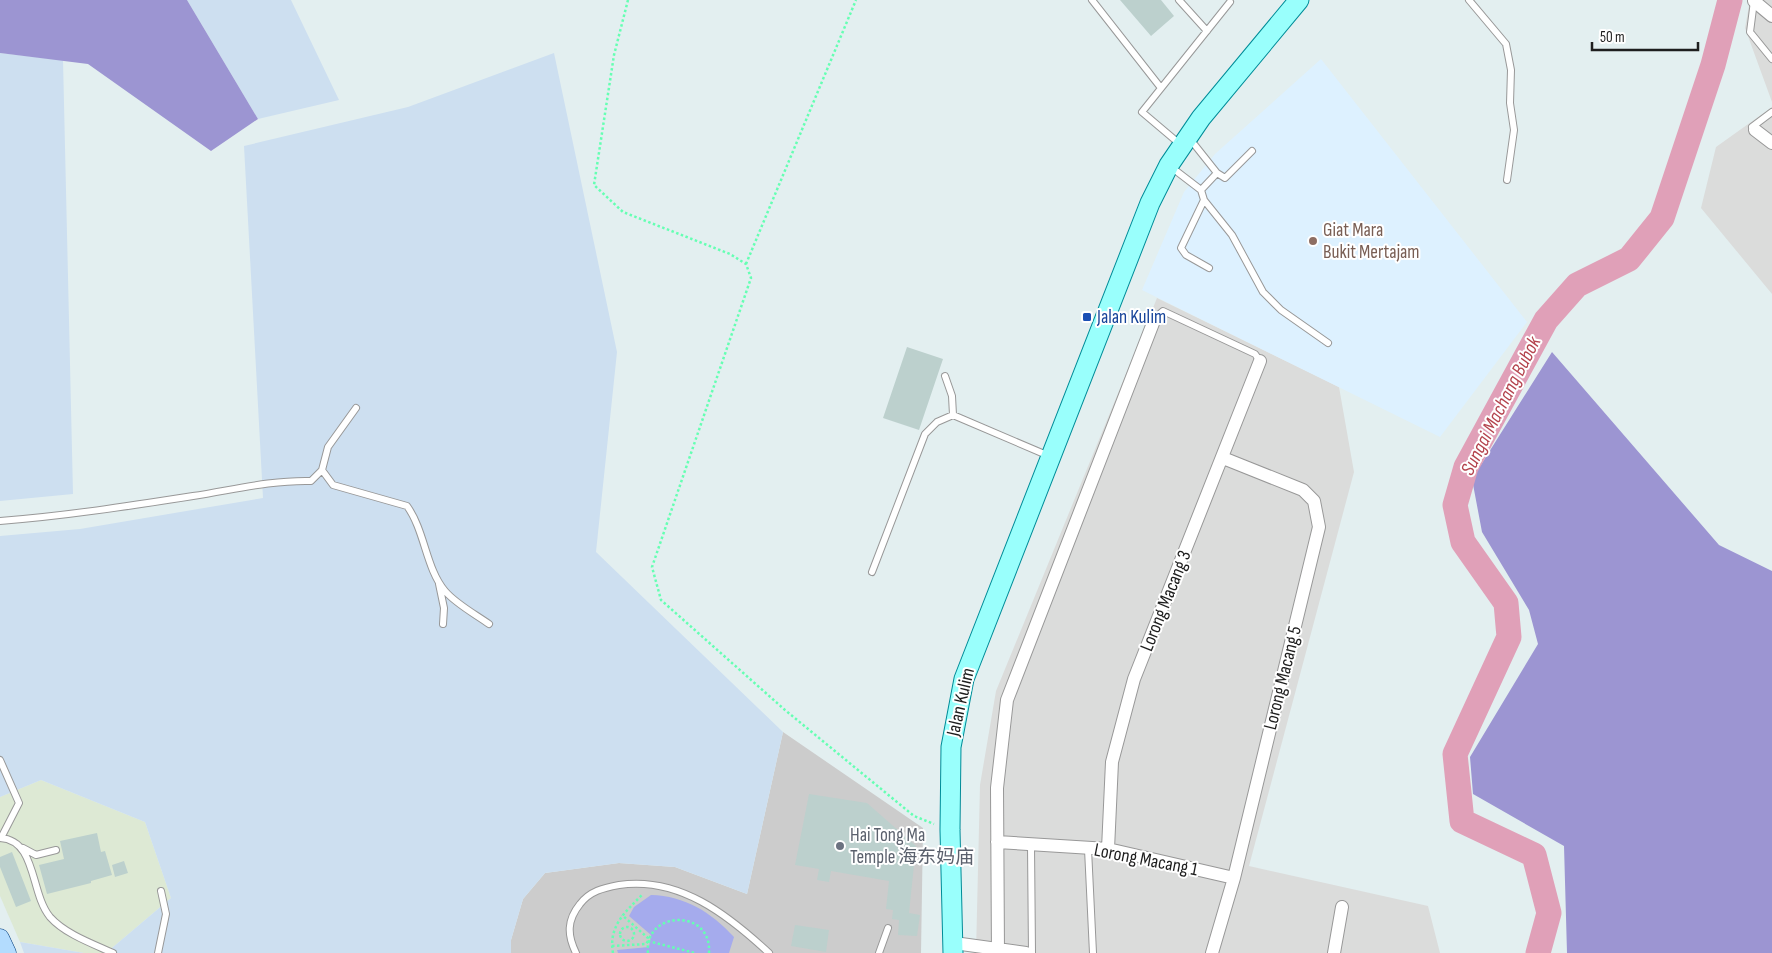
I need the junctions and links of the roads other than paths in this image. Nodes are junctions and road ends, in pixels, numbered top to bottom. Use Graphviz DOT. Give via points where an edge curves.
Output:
graph roads {
  1 [pos="1092,0"];
  2 [pos="1179,0"];
  3 [pos="1292,0"];
  4 [pos="1299,0"];
  5 [pos="1469,0"];
  6 [pos="1754,1"];
  7 [pos="1230,2"];
  8 [pos="1772,16"];
  9 [pos="1283,18"];
  10 [pos="1207,31"];
  11 [pos="1772,59"];
  12 [pos="1161,88"];
  13 [pos="1772,112"];
  14 [pos="1755,130"];
  15 [pos="1185,141"];
  16 [pos="1772,143"];
  17 [pos="1252,152"];
  18 [pos="1169,165"];
  19 [pos="1217,173"];
  20 [pos="1506,180"];
  21 [pos="1201,190"];
  22 [pos="1204,200"];
  23 [pos="1209,268"];
  24 [pos="1155,318"];
  25 [pos="1328,343"];
  26 [pos="1260,362"];
  27 [pos="945,376"];
  28 [pos="356,408"];
  29 [pos="954,414"];
  30 [pos="1050,456"];
  31 [pos="1223,458"];
  32 [pos="322,470"];
  33 [pos="0,521"];
  34 [pos="872,572"];
  35 [pos="437,578"];
  36 [pos="443,624"];
  37 [pos="489,624"];
  38 [pos="0,760"];
  39 [pos="0,838"];
  40 [pos="997,842"];
  41 [pos="1031,846"];
  42 [pos="23,848"];
  43 [pos="1088,849"];
  44 [pos="1108,849"];
  45 [pos="56,850"];
  46 [pos="1234,878"];
  47 [pos="161,891"];
  48 [pos="1342,907"];
  49 [pos="888,928"];
  50 [pos="0,938"];
  51 [pos="953,948"];
  52 [pos="998,951"];
  53 [pos="7,953"];
  54 [pos="113,953"];
  55 [pos="158,953"];
  56 [pos="576,953"];
  57 [pos="769,953"];
  58 [pos="880,953"];
  59 [pos="1026,953"];
  60 [pos="1032,953"];
  61 [pos="1093,953"];
  62 [pos="1212,953"];
  63 [pos="1334,953"];
  1 -- 12 [label="lane"];
  2 -- 10 [label="lane"];
  3 -- 9 [label="main road"];
  4 -- 9 [label="main road"];
  5 -- 20 [label="lane" via="1506,44 1511,70 1510,103 1514,130"];
  6 -- 8 [label="street"];
  6 -- 11 [label="lane" via="1750,32"];
  7 -- 10 [label="lane"];
  9 -- 15 [label="main road, Jalan Kulim"];
  10 -- 12 [label="lane"];
  12 -- 15 [label="lane" via="1142,112"];
  13 -- 14 [label="lane" via="1752,127"];
  14 -- 16 [label="street"];
  15 -- 18 [label="main road, Jalan Kulim"];
  15 -- 19 [label="lane"];
  17 -- 19 [label="lane" via="1225,178"];
  18 -- 21 [label="lane"];
  18 -- 30 [label="main road, Jalan Kulim" via="1150,203"];
  19 -- 21 [label="lane"];
  21 -- 22 [label="lane"];
  22 -- 23 [label="lane" via="1181,248 1186,256"];
  22 -- 25 [label="lane" via="1232,235 1263,292 1281,310"];
  24 -- 26 [label="lane" via="1163,312 1255,354"];
  24 -- 40 [label="street" via="1007,700 997,788"];
  26 -- 31 [label="street, Lorong Macang 3"];
  27 -- 29 [label="lane"];
  28 -- 32 [label="lane" via="328,447"];
  29 -- 30 [label="lane"];
  29 -- 34 [label="lane" via="937,422 924,434"];
  30 -- 51 [label="main road, Jalan Kulim" via="964,679 951,747"];
  31 -- 44 [label="street, Lorong Macang 3" via="1134,679 1112,762"];
  31 -- 46 [label="street, Lorong Macang 5" via="1303,490 1314,501 1319,526"];
  32 -- 33 [label="lane" via="311,481 249,484 196,496"];
  32 -- 35 [label="lane" via="333,485 407,506 414,516"];
  35 -- 36 [label="lane" via="444,608"];
  35 -- 37 [label="lane" via="446,592"];
  38 -- 39 [label="lane" via="19,803"];
  39 -- 42 [label="lane" via="8,838"];
  40 -- 41 [label="street, Lorong Macang 1"];
  40 -- 52 [label="street"];
  41 -- 43 [label="street, Lorong Macang 1"];
  41 -- 60 [label="lane"];
  42 -- 45 [label="lane" via="36,855"];
  42 -- 54 [label="lane" via="39,900 51,918 88,942"];
  43 -- 44 [label="street, Lorong Macang 1"];
  43 -- 61 [label="lane"];
  44 -- 46 [label="street, Lorong Macang 1"];
  46 -- 62 [label="street, Lorong Macang 5"];
  47 -- 55 [label="lane" via="166,914"];
  48 -- 63 [label="street"];
  49 -- 58 [label="lane"];
  50 -- 53 [label="main road"];
  51 -- 52 [label="street"];
  52 -- 59 [label="street"];
  56 -- 57 [label="lane" via="568,926 586,895 605,887 627,884 664,886 698,898 743,928"];
}
